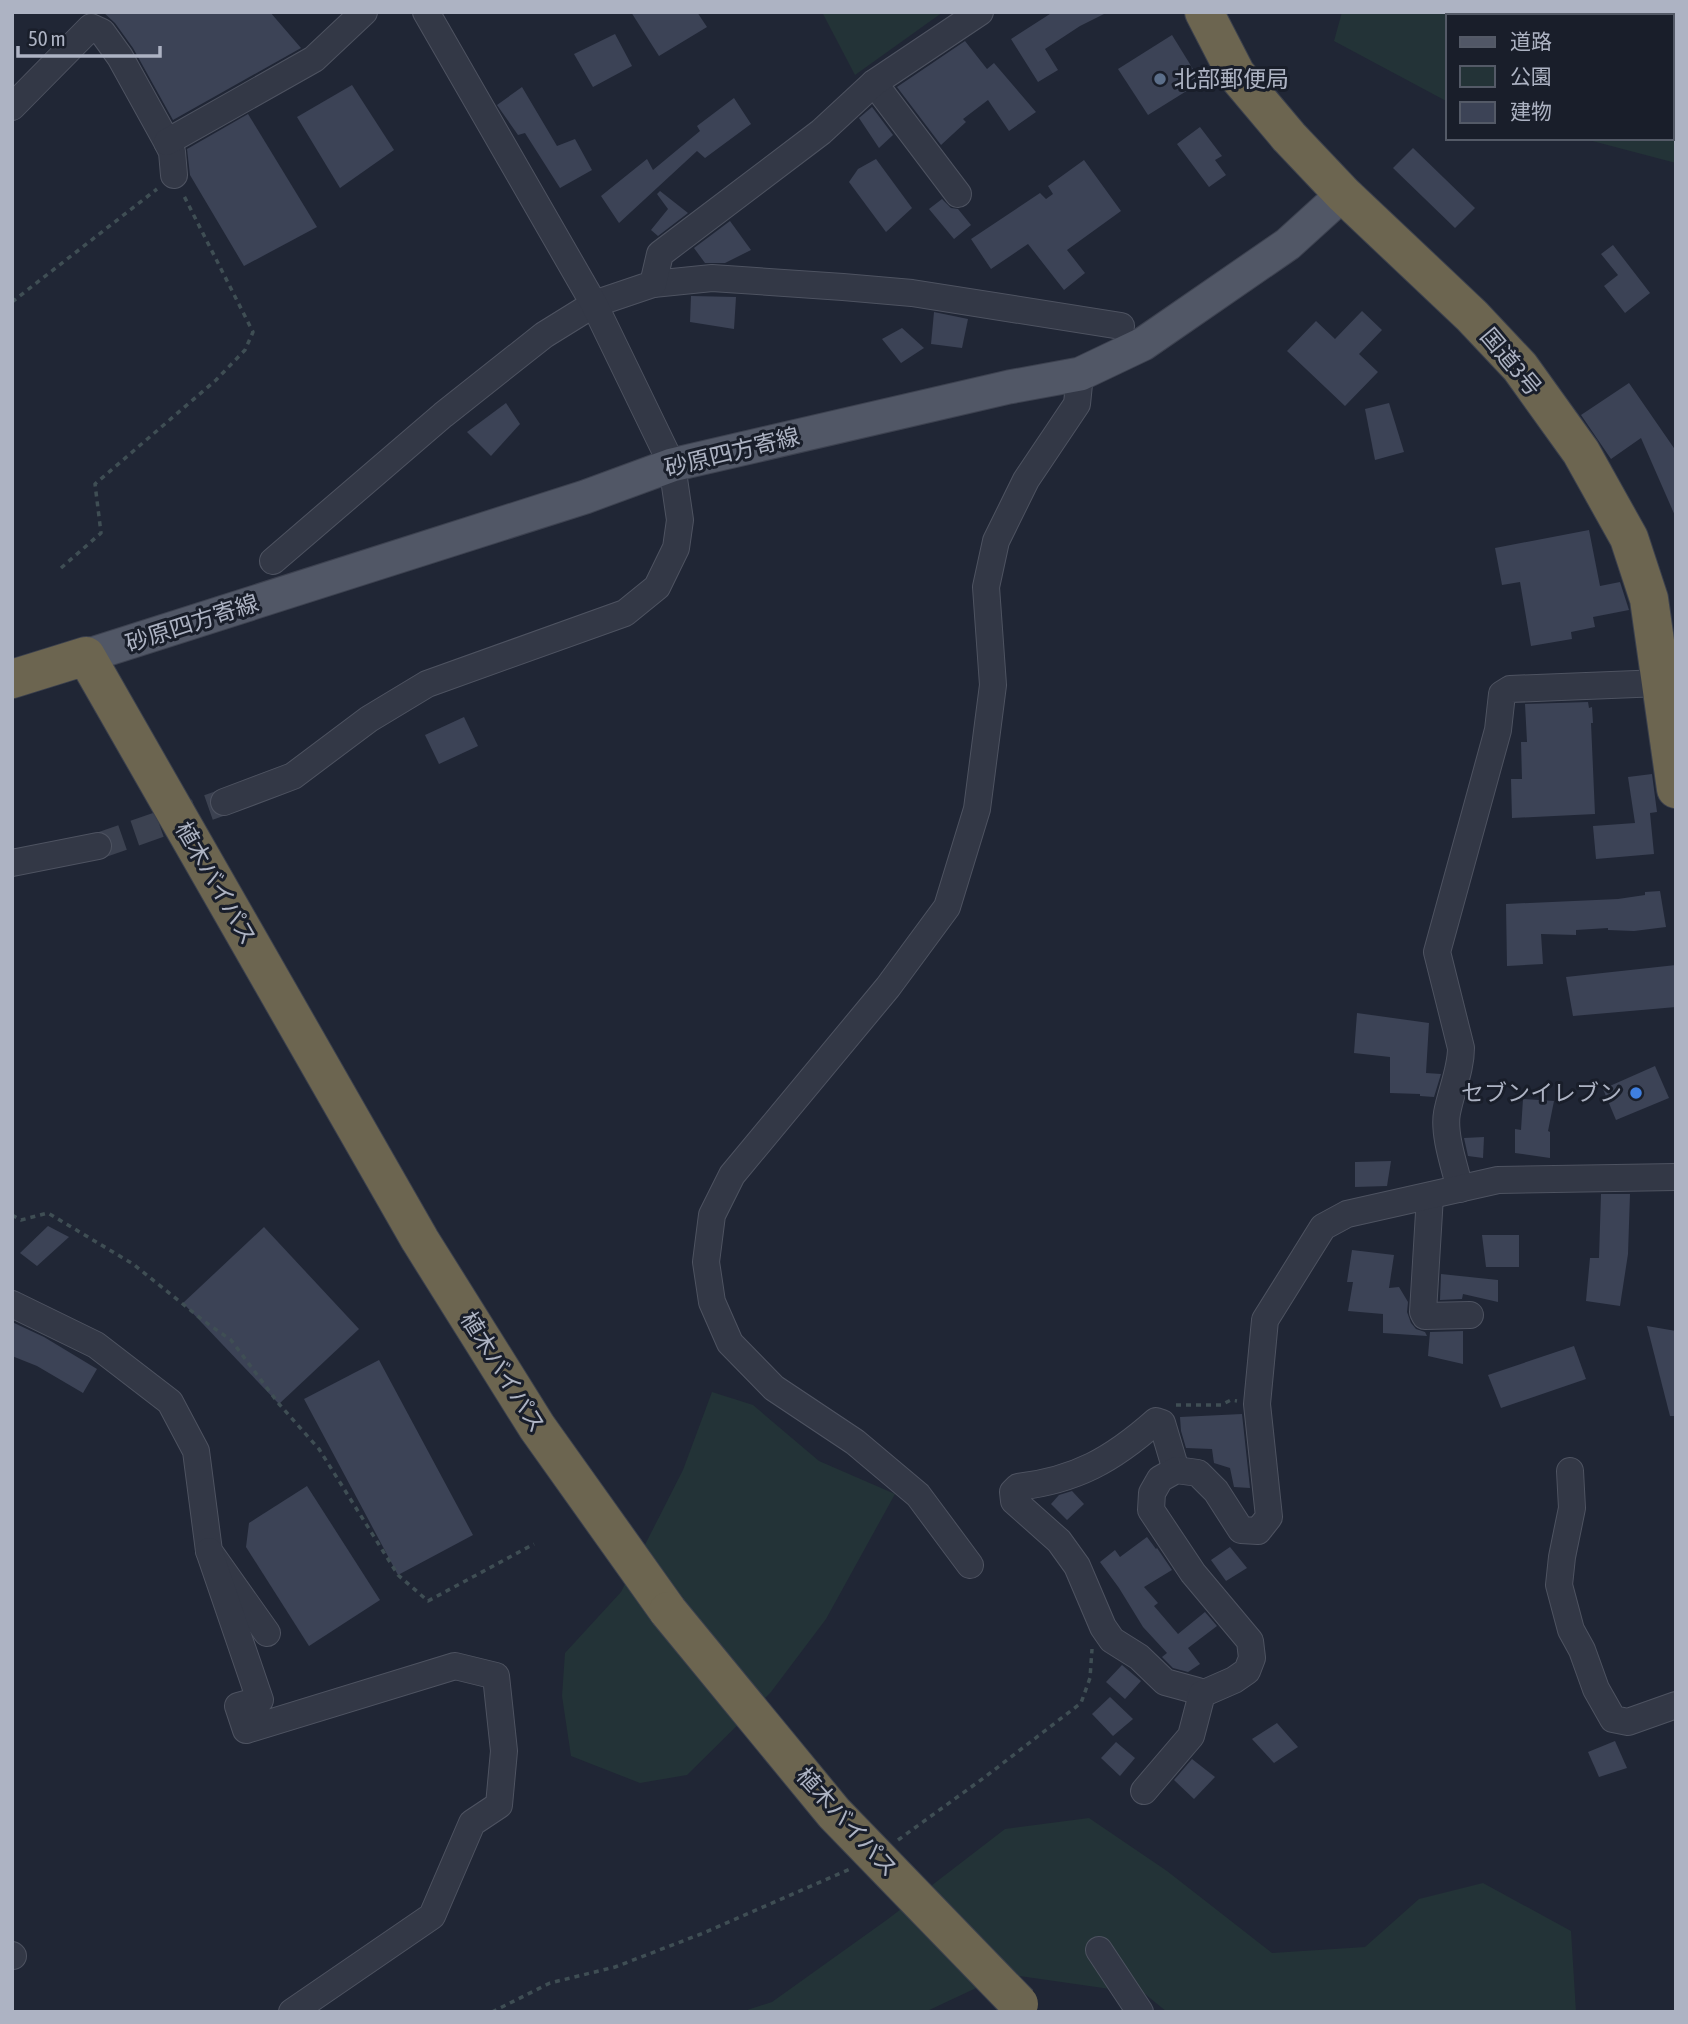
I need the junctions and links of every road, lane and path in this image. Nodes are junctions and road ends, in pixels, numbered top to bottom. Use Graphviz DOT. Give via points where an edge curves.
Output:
graph roads {
  1 [pos="364,12"];
  2 [pos="426,12"];
  3 [pos="980,12"];
  4 [pos="1204,12"];
  5 [pos="874,82"];
  6 [pos="12,107"];
  7 [pos="167,142"];
  8 [pos="174,175"];
  9 [pos="958,194"];
  10 [pos="1343,194"];
  11 [pos="653,284"];
  12 [pos="12,302"];
  13 [pos="594,304"];
  14 [pos="1121,327"];
  15 [pos="1080,374"];
  16 [pos="672,465"];
  17 [pos="273,561"];
  18 [pos="61,568"];
  19 [pos="86,656"];
  20 [pos="12,680"];
  21 [pos="1661,683"];
  22 [pos="1676,789"];
  23 [pos="224,802"];
  24 [pos="99,846"];
  25 [pos="12,863"];
  26 [pos="1676,1177"];
  27 [pos="1460,1189"];
  28 [pos="1430,1196"];
  29 [pos="12,1215"];
  30 [pos="12,1304"];
  31 [pos="1470,1315"];
  32 [pos="1257,1404"];
  33 [pos="1156,1421"];
  34 [pos="1176,1470"];
  35 [pos="1570,1471"];
  36 [pos="534,1544"];
  37 [pos="209,1551"];
  38 [pos="970,1565"];
  39 [pos="267,1633"];
  40 [pos="1202,1694"];
  41 [pos="1676,1705"];
  42 [pos="1143,1791"];
  43 [pos="1099,1950"];
  44 [pos="1023,2008"];
  45 [pos="292,2012"];
  46 [pos="1140,2012"];
  1 -- 7 [label="street" via="314,59"];
  2 -- 13 [label="street"];
  3 -- 5 [label="street"];
  4 -- 10 [label="highway, 国道3号" via="1236,74"];
  5 -- 9 [label="street"];
  5 -- 11 [label="street" via="821,132 660,254"];
  6 -- 7 [label="street" via="92,27 102,32 120,57"];
  7 -- 8 [label="street"];
  8 -- 12 [label="path"];
  8 -- 18 [label="path" via="253,332 245,350 216,380 96,484 101,533"];
  10 -- 15 [label="main road, 砂原四方寄線" via="1288,244 1143,344"];
  10 -- 21 [label="highway, 国道3号" via="1520,367 1581,452 1629,538 1649,599"];
  11 -- 13 [label="street"];
  11 -- 14 [label="street" via="712,278 912,293"];
  13 -- 16 [label="street"];
  13 -- 17 [label="street" via="544,334"];
  15 -- 16 [label="main road, 砂原四方寄線"];
  15 -- 38 [label="street" via="1077,404 1026,480 996,541 986,587 993,685 977,810 947,907 888,987 732,1175 712,1215 706,1262 712,1301 730,1342 774,1388 855,1441 918,1495"];
  16 -- 19 [label="main road, 砂原四方寄線"];
  16 -- 23 [label="street" via="680,520 676,548 657,587 625,613 427,684 369,719 293,776"];
  19 -- 20 [label="highway"];
  19 -- 44 [label="highway, 植木バイパス, bridge" via="420,1240 537,1427 668,1611 834,1813"];
  21 -- 22 [label="highway, 国道3号"];
  21 -- 27 [label="street" via="1502,694 1498,730 1437,952 1461,1048 1446,1115"];
  24 -- 25 [label="street"];
  26 -- 27 [label="street" via="1498,1180"];
  27 -- 28 [label="street"];
  28 -- 31 [label="street" via="1423,1312 1425,1316"];
  28 -- 32 [label="street" via="1347,1213 1323,1227 1265,1320"];
  29 -- 36 [label="path" via="21,1220 48,1213 133,1264 231,1340 319,1449 398,1575 428,1601"];
  30 -- 37 [label="street" via="96,1345 170,1402 196,1451"];
  32 -- 33 [label="path" via="1231,1400 1220,1405 1173,1405"];
  32 -- 34 [label="street" via="1269,1517 1258,1531 1241,1530 1216,1491 1198,1473"];
  33 -- 34 [label="street" via="1162,1423"];
  33 -- 40 [label="street" via="1130,1445 1077,1475 1018,1487 1014,1501 1059,1541 1077,1566 1112,1640 1165,1682"];
  34 -- 40 [label="street" via="1160,1479 1150,1510 1193,1573 1250,1642 1252,1658 1247,1671"];
  35 -- 41 [label="street" via="1572,1508 1559,1585 1570,1630 1596,1689 1613,1719 1628,1722"];
  37 -- 39 [label="street"];
  37 -- 45 [label="street" via="260,1700 238,1706 246,1730 455,1667 496,1676 504,1751 499,1805 472,1823 432,1916"];
  40 -- 42 [label="street" via="1191,1736"];
  43 -- 46 [label="street"];
}
